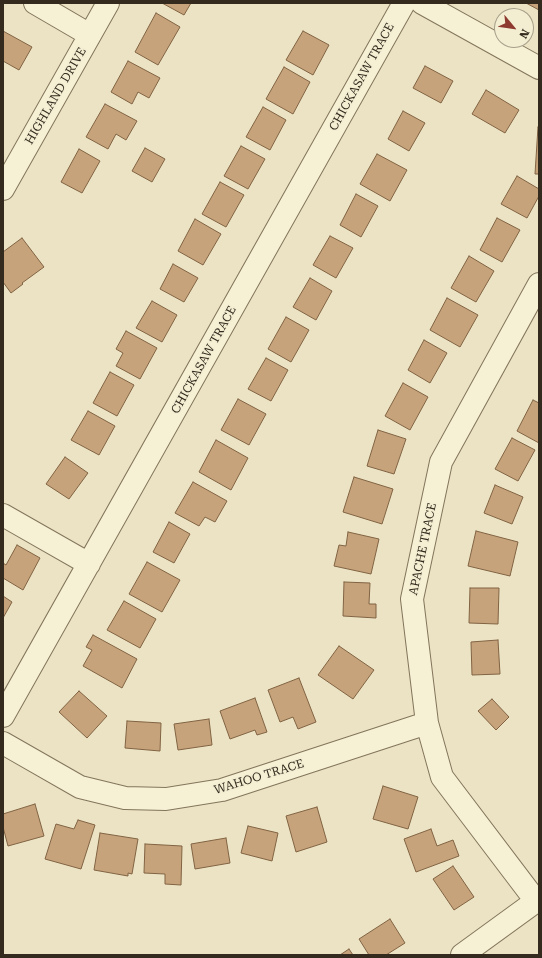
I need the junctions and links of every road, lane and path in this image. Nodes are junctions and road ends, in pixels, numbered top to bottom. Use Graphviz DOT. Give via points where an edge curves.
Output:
graph roads {
  1 [pos="35,3"];
  2 [pos="108,3"];
  3 [pos="404,3"];
  4 [pos="422,3"];
  5 [pos="90,34"];
  6 [pos="539,68"];
  7 [pos="3,189"];
  8 [pos="539,284"];
  9 [pos="3,515"];
  10 [pos="89,564"];
  11 [pos="3,716"];
  12 [pos="427,723"];
  13 [pos="3,742"];
  14 [pos="538,900"];
  15 [pos="462,955"];
  1 -- 5 [label="street"];
  2 -- 5 [label="street, HIGHLAND DRIVE"];
  3 -- 10 [label="street, CHICKASAW TRACE"];
  4 -- 6 [label="street"];
  5 -- 7 [label="street, HIGHLAND DRIVE"];
  8 -- 12 [label="street, APACHE TRACE" via="441,462 412,599"];
  9 -- 10 [label="street"];
  10 -- 11 [label="street, CHICKASAW TRACE"];
  12 -- 13 [label="street, WAHOO TRACE" via="222,790 166,799 125,798 80,787"];
  12 -- 14 [label="street, APACHE TRACE" via="442,778"];
  14 -- 15 [label="street"];
}
